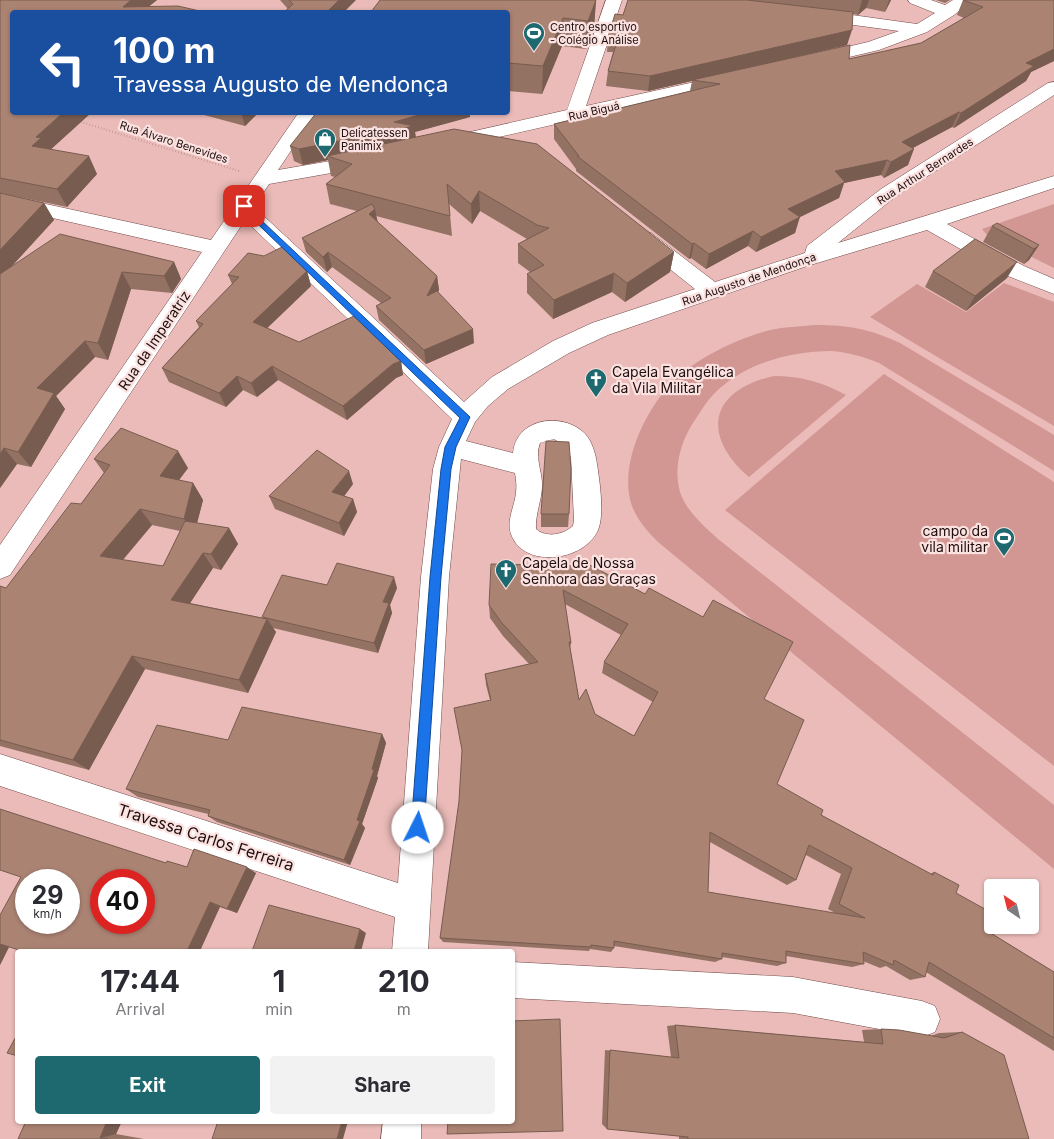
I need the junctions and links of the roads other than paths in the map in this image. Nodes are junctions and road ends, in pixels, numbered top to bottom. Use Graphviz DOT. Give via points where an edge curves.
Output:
graph roads {
  1 [pos="614,0"];
  2 [pos="916,0"];
  3 [pos="964,0"];
  4 [pos="948,12"];
  5 [pos="804,14"];
  6 [pos="921,30"];
  7 [pos="800,64"];
  8 [pos="743,76"];
  9 [pos="1054,87"];
  10 [pos="306,115"];
  11 [pos="574,115"];
  12 [pos="432,146"];
  13 [pos="384,156"];
  14 [pos="264,179"];
  15 [pos="1054,182"];
  16 [pos="0,200"];
  17 [pos="244,206"];
  18 [pos="929,223"];
  19 [pos="627,224"];
  20 [pos="216,248"];
  21 [pos="800,262"];
  22 [pos="1054,287"];
  23 [pos="713,292"];
  24 [pos="465,417"];
  25 [pos="450,447"];
  26 [pos="526,466"];
  27 [pos="0,567"];
  28 [pos="0,770"];
  29 [pos="412,905"];
  30 [pos="410,949"];
  31 [pos="515,980"];
  32 [pos="922,1019"];
  33 [pos="402,1124"];
  34 [pos="401,1139"];
  1 -- 11 [label="street"];
  2 -- 4 [label="street"];
  3 -- 4 [label="street"];
  4 -- 6 [label="street"];
  5 -- 6 [label="street"];
  6 -- 7 [label="street"];
  8 -- 11 [label="street, Rua Biguá"];
  9 -- 21 [label="street, Rua Arthur Bernardes" via="888,193"];
  10 -- 14 [label="street, Rua da Imperatriz"];
  11 -- 12 [label="street, Rua Biguá" via="516,135"];
  13 -- 14 [label="street"];
  14 -- 17 [label="street, Rua da Imperatriz"];
  15 -- 18 [label="street, Rua Augusto de Mendonça"];
  16 -- 20 [label="street"];
  17 -- 20 [label="street, Rua da Imperatriz"];
  17 -- 24 [label="street"];
  18 -- 21 [label="street, Rua Augusto de Mendonça"];
  18 -- 22 [label="street" via="1016,271"];
  19 -- 23 [label="street"];
  20 -- 27 [label="street, Rua da Imperatriz"];
  21 -- 23 [label="street, Rua Augusto de Mendonça"];
  23 -- 24 [label="street, Rua Augusto de Mendonça" via="600,329 562,347 500,382"];
  24 -- 25 [label="street, Rua Augusto de Mendonça"];
  25 -- 26 [label="street"];
  25 -- 29 [label="street, Rua Augusto de Mendonça" via="436,577"];
  28 -- 29 [label="street, Travessa Carlos Ferreira"];
  29 -- 30 [label="street, Rua Augusto de Mendonça"];
  31 -- 32 [label="street" via="793,995"];
  33 -- 34 [label="street"];
}
